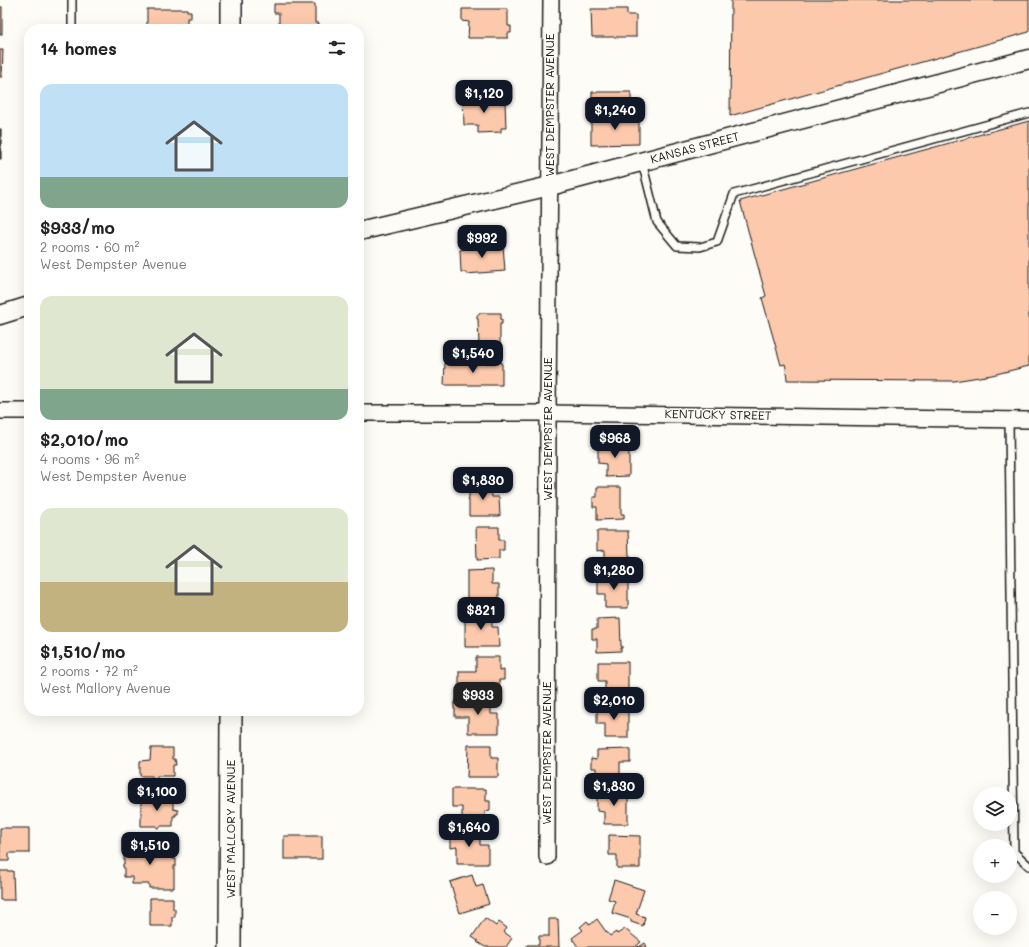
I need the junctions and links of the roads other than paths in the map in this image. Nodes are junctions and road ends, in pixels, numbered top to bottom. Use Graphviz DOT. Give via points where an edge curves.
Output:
graph roads {
  1 [pos="72,0"];
  2 [pos="231,0"];
  3 [pos="550,0"];
  4 [pos="72,24"];
  5 [pos="231,24"];
  6 [pos="1029,59"];
  7 [pos="1029,113"];
  8 [pos="642,162"];
  9 [pos="550,186"];
  10 [pos="364,230"];
  11 [pos="24,308"];
  12 [pos="0,315"];
  13 [pos="0,411"];
  14 [pos="24,411"];
  15 [pos="364,413"];
  16 [pos="548,413"];
  17 [pos="1009,420"];
  18 [pos="1029,420"];
  19 [pos="231,716"];
  20 [pos="547,857"];
  21 [pos="1029,866"];
  22 [pos="230,947"];
  1 -- 4 [label="lane"];
  2 -- 5 [label="main road"];
  3 -- 9 [label="street, WEST DEMPSTER AVENUE"];
  6 -- 8 [label="street, KANSAS STREET"];
  7 -- 8 [label="lane" via="734,194 717,242 700,247 677,246 657,222"];
  8 -- 9 [label="street, KANSAS STREET"];
  9 -- 10 [label="street, KANSAS STREET"];
  9 -- 16 [label="street, WEST DEMPSTER AVENUE"];
  11 -- 12 [label="street"];
  13 -- 14 [label="street"];
  15 -- 16 [label="street, KENTUCKY STREET"];
  16 -- 17 [label="street, KENTUCKY STREET"];
  16 -- 20 [label="street, WEST DEMPSTER AVENUE"];
  17 -- 18 [label="street, KENTUCKY STREET"];
  17 -- 21 [label="lane" via="1014,852"];
  19 -- 22 [label="main road, WEST MALLORY AVENUE"];
}
